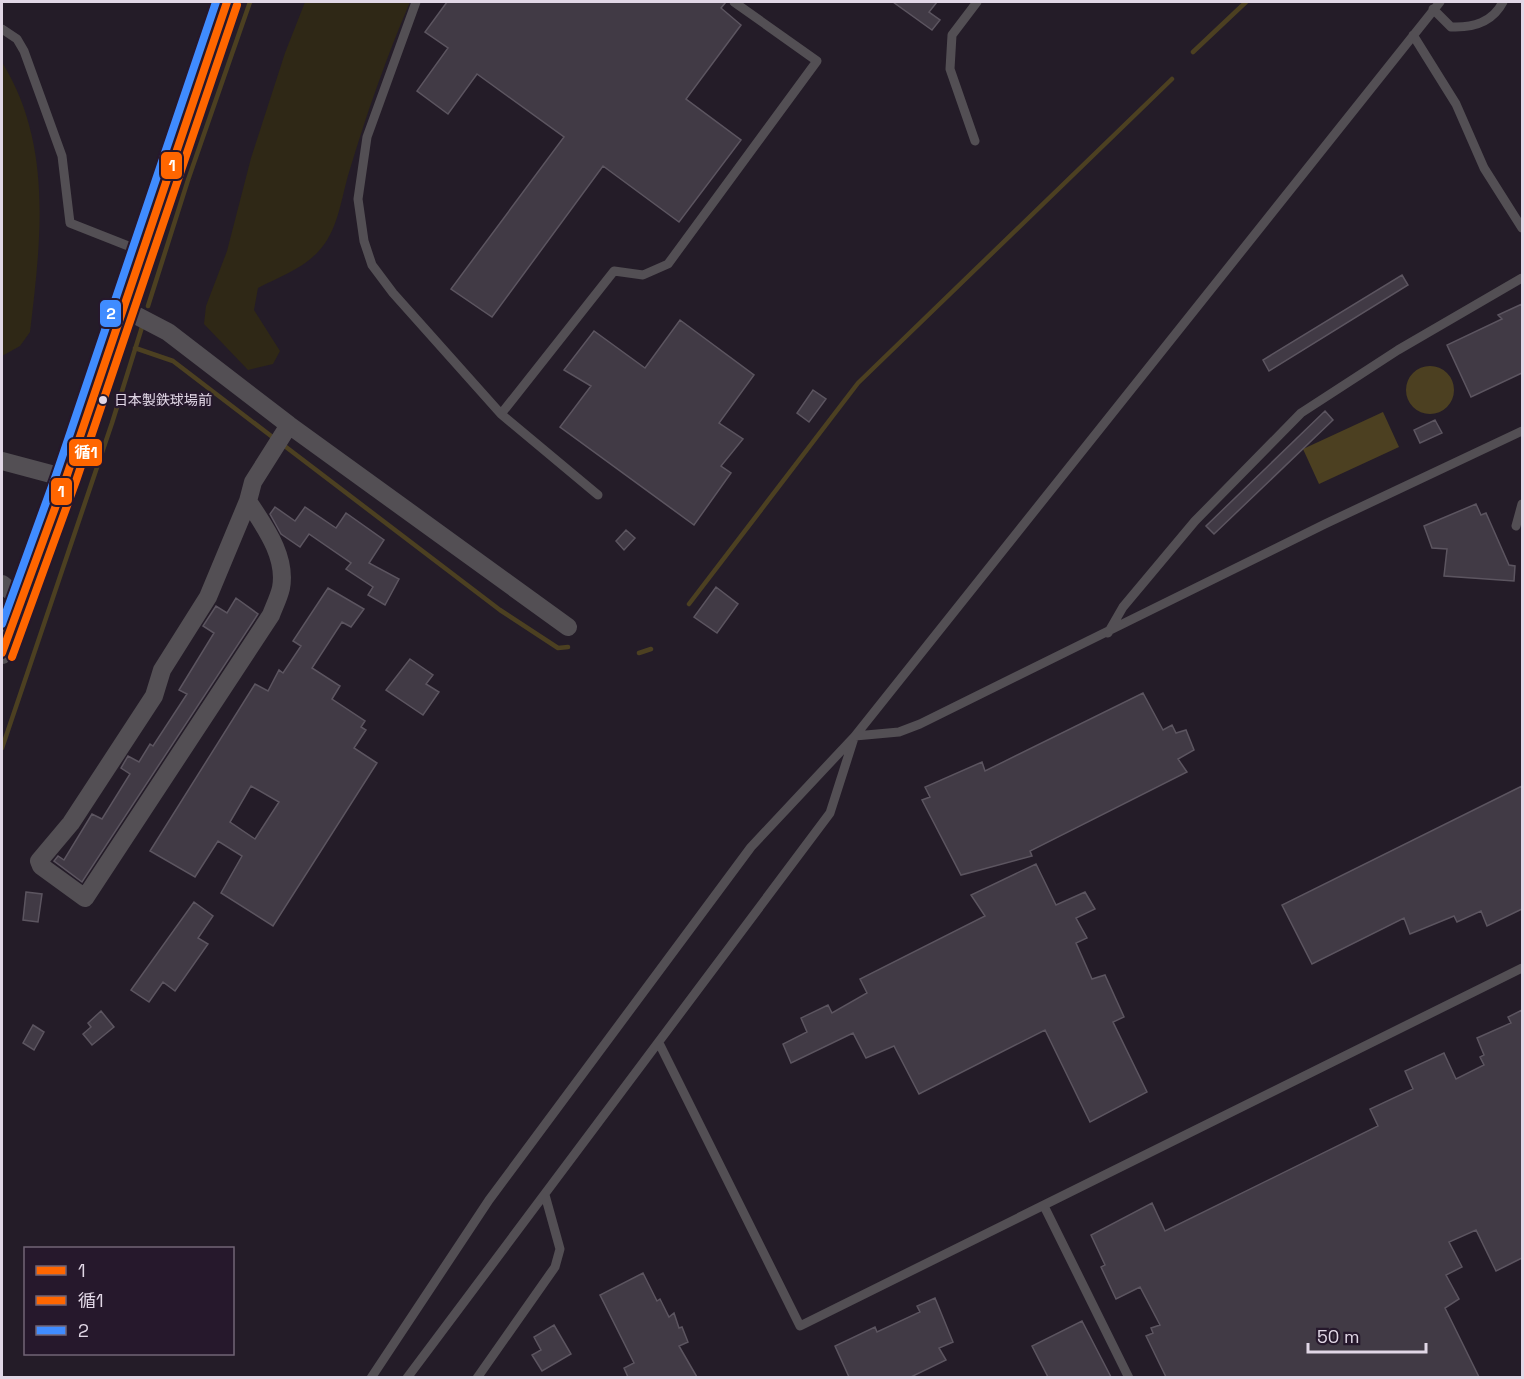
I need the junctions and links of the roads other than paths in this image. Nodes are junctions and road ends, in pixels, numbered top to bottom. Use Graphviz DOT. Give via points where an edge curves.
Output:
graph roads {
  1 [pos="227,2"];
  2 [pos="416,2"];
  3 [pos="734,2"];
  4 [pos="977,2"];
  5 [pos="1503,2"];
  6 [pos="1437,5"];
  7 [pos="2,29"];
  8 [pos="1413,35"];
  9 [pos="975,141"];
  10 [pos="1522,228"];
  11 [pos="142,251"];
  12 [pos="1522,278"];
  13 [pos="122,308"];
  14 [pos="501,414"];
  15 [pos="1522,431"];
  16 [pos="282,435"];
  17 [pos="2,461"];
  18 [pos="66,478"];
  19 [pos="598,495"];
  20 [pos="248,501"];
  21 [pos="1522,504"];
  22 [pos="1516,526"];
  23 [pos="2,584"];
  24 [pos="21,600"];
  25 [pos="568,627"];
  26 [pos="1108,633"];
  27 [pos="2,653"];
  28 [pos="855,736"];
  29 [pos="1522,968"];
  30 [pos="659,1044"];
  31 [pos="545,1195"];
  32 [pos="1044,1206"];
  33 [pos="371,1377"];
  34 [pos="407,1377"];
  35 [pos="477,1377"];
  36 [pos="1130,1377"];
  1 -- 11 [label="street"];
  2 -- 14 [label="lane" via="367,137 358,199 363,242 372,265 393,293"];
  3 -- 14 [label="lane" via="817,61 668,264 643,275 614,271"];
  4 -- 9 [label="lane" via="952,35 950,69"];
  5 -- 6 [label="lane" via="1484,23 1470,28 1451,27"];
  6 -- 8 [label="lane"];
  7 -- 11 [label="lane" via="17,39 24,51 62,156 70,223"];
  8 -- 10 [label="lane" via="1456,104 1484,168"];
  8 -- 28 [label="lane"];
  11 -- 13 [label="street"];
  12 -- 26 [label="lane" via="1398,350 1301,413 1195,521 1123,607"];
  13 -- 16 [label="street" via="168,332"];
  13 -- 18 [label="street"];
  14 -- 19 [label="lane"];
  15 -- 26 [label="lane"];
  16 -- 20 [label="street" via="253,482"];
  16 -- 25 [label="street"];
  17 -- 18 [label="street"];
  18 -- 24 [label="street"];
  20 -- 20 [label="street" via="208,597 162,670 154,696 71,823 39,861 85,898 271,615 281,588 281,570 275,548"];
  21 -- 22 [label="lane"];
  23 -- 24 [label="street"];
  24 -- 27 [label="street"];
  26 -- 28 [label="lane" via="920,724 899,732"];
  28 -- 30 [label="lane" via="830,813"];
  28 -- 33 [label="lane" via="751,847 489,1200"];
  29 -- 32 [label="lane"];
  30 -- 31 [label="lane"];
  30 -- 32 [label="lane" via="800,1326"];
  31 -- 34 [label="lane"];
  31 -- 35 [label="lane" via="560,1249 555,1267"];
  32 -- 36 [label="lane"];
}
